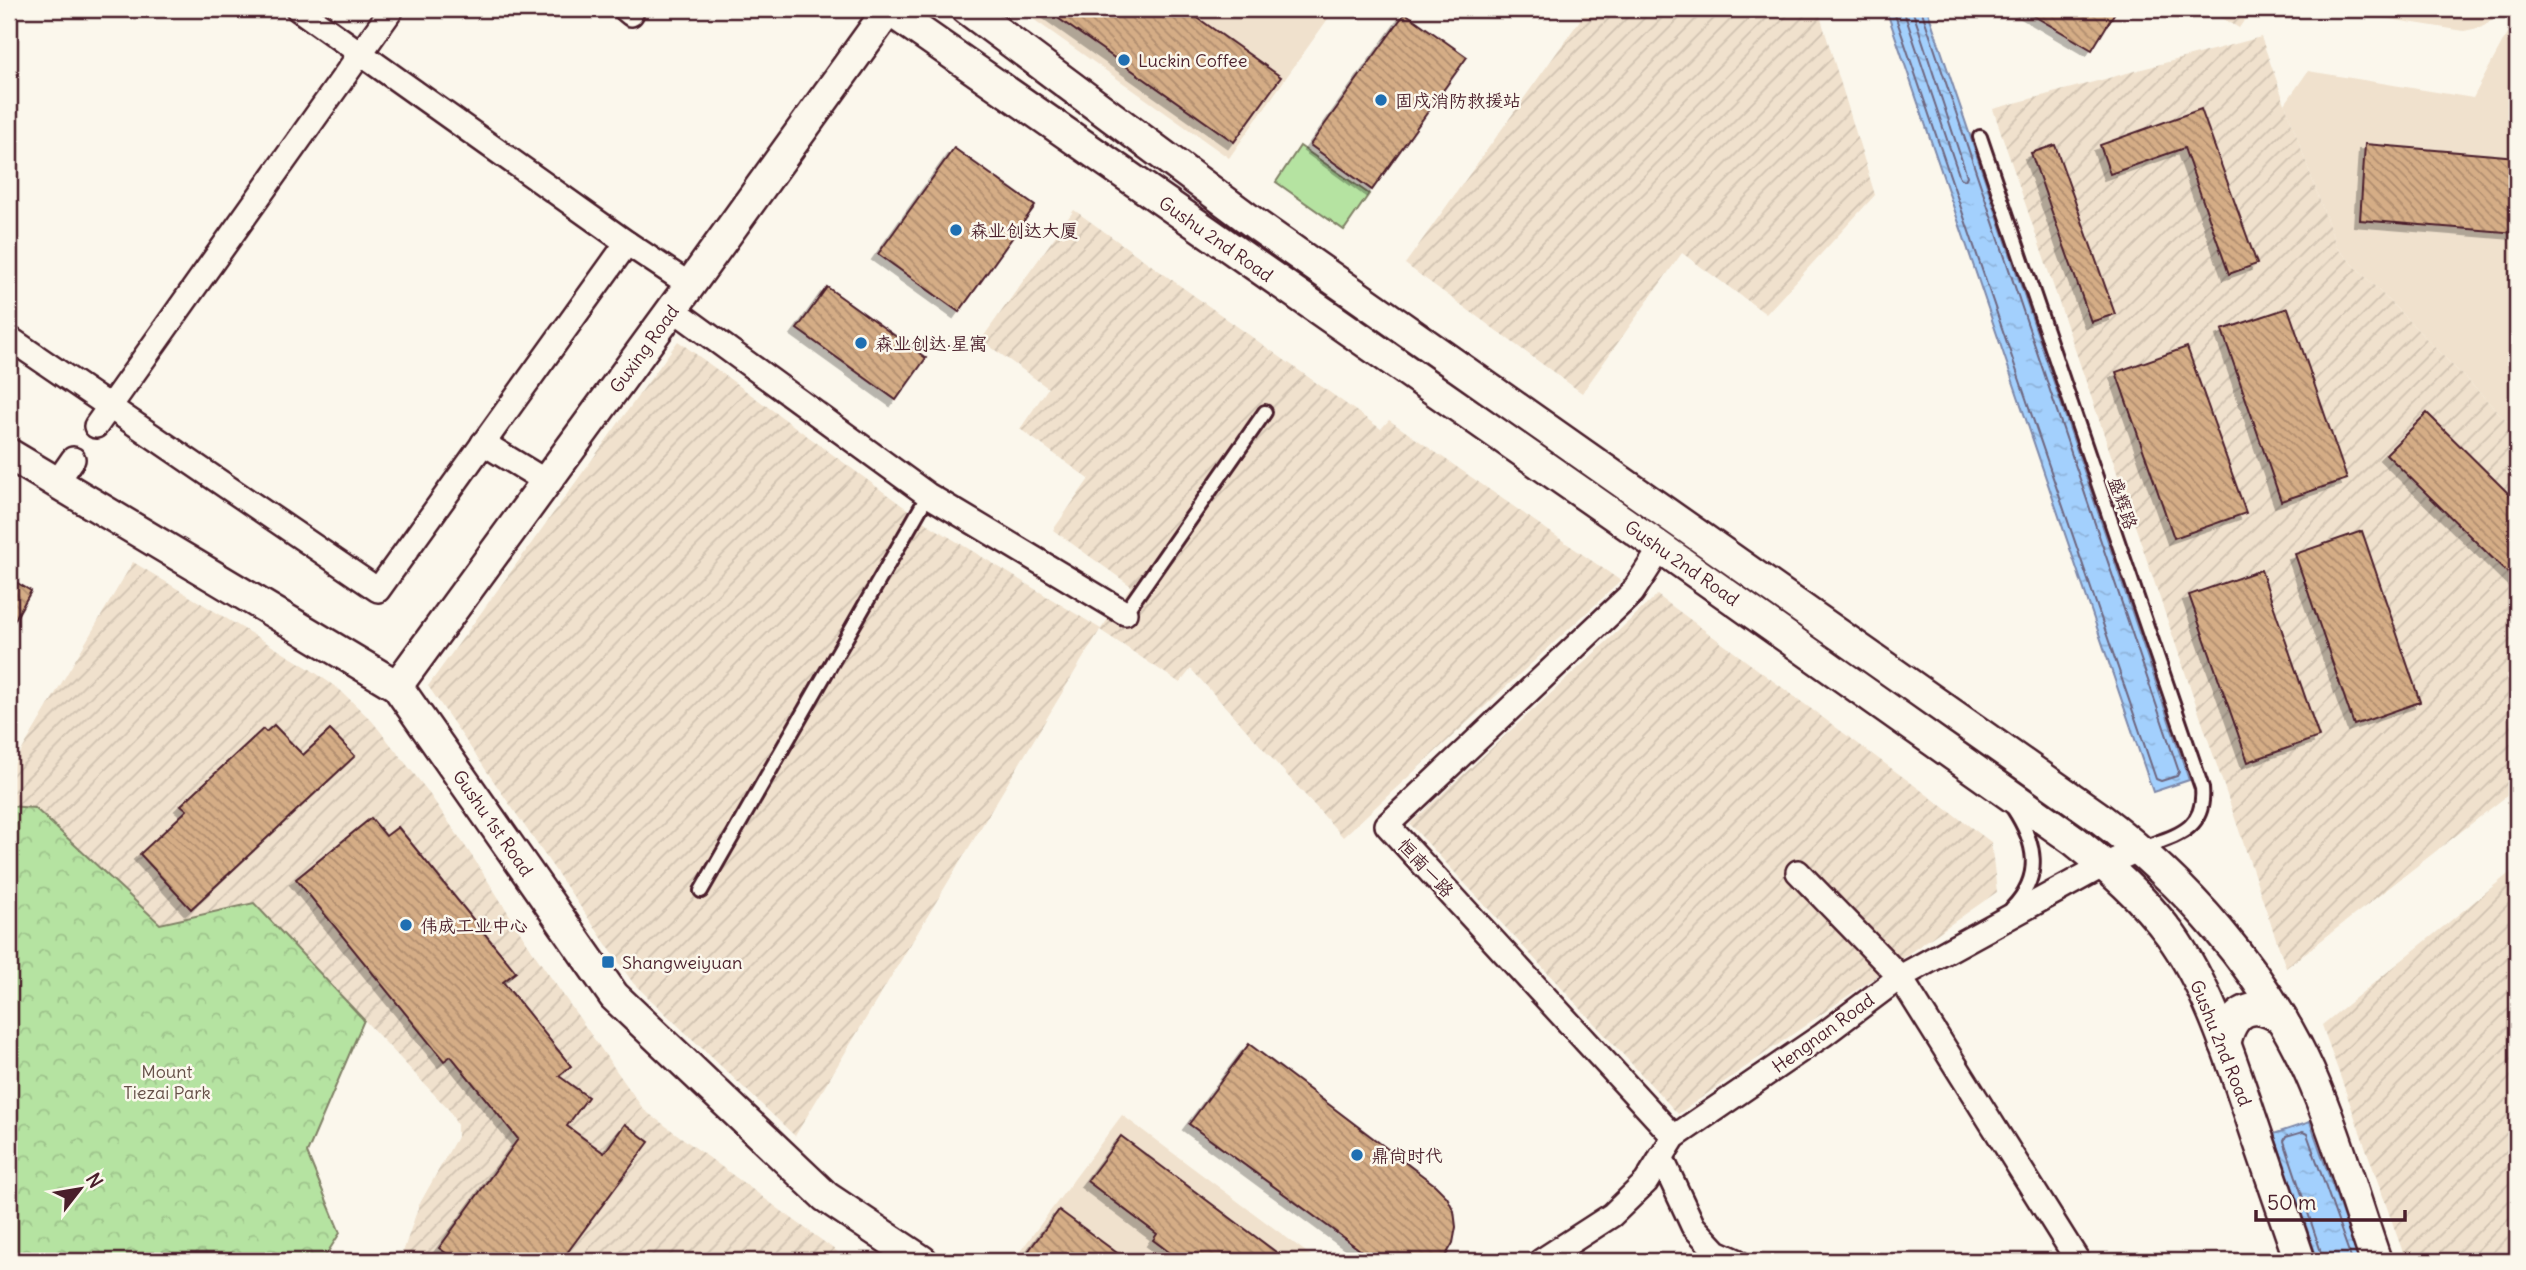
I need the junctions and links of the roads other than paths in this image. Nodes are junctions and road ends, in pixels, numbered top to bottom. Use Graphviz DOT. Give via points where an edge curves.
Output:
graph roads {
  1 [pos="298,9"];
  2 [pos="392,9"];
  3 [pos="888,9"];
  4 [pos="967,9"];
  5 [pos="360,53"];
  6 [pos="1980,137"];
  7 [pos="626,243"];
  8 [pos="690,285"];
  9 [pos="673,309"];
  10 [pos="9,338"];
  11 [pos="110,407"];
  12 [pos="1265,412"];
  13 [pos="96,426"];
  14 [pos="483,443"];
  15 [pos="9,454"];
  16 [pos="547,482"];
  17 [pos="928,495"];
  18 [pos="1661,548"];
  19 [pos="1125,613"];
  20 [pos="397,686"];
  21 [pos="1987,779"];
  22 [pos="2140,849"];
  23 [pos="2104,865"];
  24 [pos="1798,872"];
  25 [pos="701,891"];
  26 [pos="1996,924"];
  27 [pos="1900,976"];
  28 [pos="2282,1019"];
  29 [pos="2225,1044"];
  30 [pos="1674,1137"];
  31 [pos="1661,1157"];
  32 [pos="922,1261"];
  33 [pos="1541,1261"];
  34 [pos="1737,1261"];
  35 [pos="2078,1261"];
  36 [pos="2300,1261"];
  37 [pos="2376,1261"];
  1 -- 5 [label="street"];
  2 -- 5 [label="street"];
  3 -- 8 [label="street, Guxing Road"];
  3 -- 18 [label="street, Gushu 2nd Road"];
  4 -- 22 [label="street, Gushu 2nd Road" via="1258,226"];
  5 -- 7 [label="street"];
  5 -- 11 [label="street"];
  6 -- 22 [label="lane, 盛辉路" via="2202,788 2201,813 2194,824"];
  7 -- 8 [label="street"];
  7 -- 14 [label="street"];
  8 -- 9 [label="street, Guxing Road"];
  9 -- 16 [label="street, Guxing Road"];
  9 -- 17 [label="street"];
  10 -- 11 [label="street"];
  11 -- 13 [label="street"];
  11 -- 14 [label="street" via="378,590"];
  12 -- 19 [label="lane"];
  14 -- 16 [label="street"];
  15 -- 20 [label="street, Gushu 1st Road" via="65,471"];
  16 -- 20 [label="street, Guxing Road"];
  17 -- 19 [label="street"];
  17 -- 25 [label="lane"];
  18 -- 21 [label="street, Gushu 2nd Road"];
  18 -- 30 [label="street, 恒南一路" via="1632,593 1387,825"];
  20 -- 32 [label="street, Gushu 1st Road" via="614,996 825,1198"];
  21 -- 23 [label="street, Gushu 2nd Road"];
  21 -- 26 [label="lane" via="2023,822 2034,860 2026,892"];
  22 -- 23 [label="street, Hengnan Road"];
  22 -- 28 [label="street, Gushu 2nd Road" via="2209,920"];
  23 -- 26 [label="street, Hengnan Road"];
  23 -- 29 [label="street, Gushu 2nd Road" via="2140,897 2171,936 2199,984"];
  24 -- 27 [label="street"];
  26 -- 27 [label="street, Hengnan Road"];
  27 -- 30 [label="street, Hengnan Road"];
  27 -- 35 [label="street"];
  28 -- 29 [label="street" via="2269,1010 2246,1011 2235,1018"];
  28 -- 37 [label="street, Gushu 2nd Road" via="2314,1082"];
  29 -- 36 [label="street, Gushu 2nd Road"];
  30 -- 31 [label="street, Hengnan Road"];
  31 -- 33 [label="street, Hengnan Road" via="1646,1182 1612,1215"];
  31 -- 34 [label="street" via="1693,1227 1717,1252"];
}
